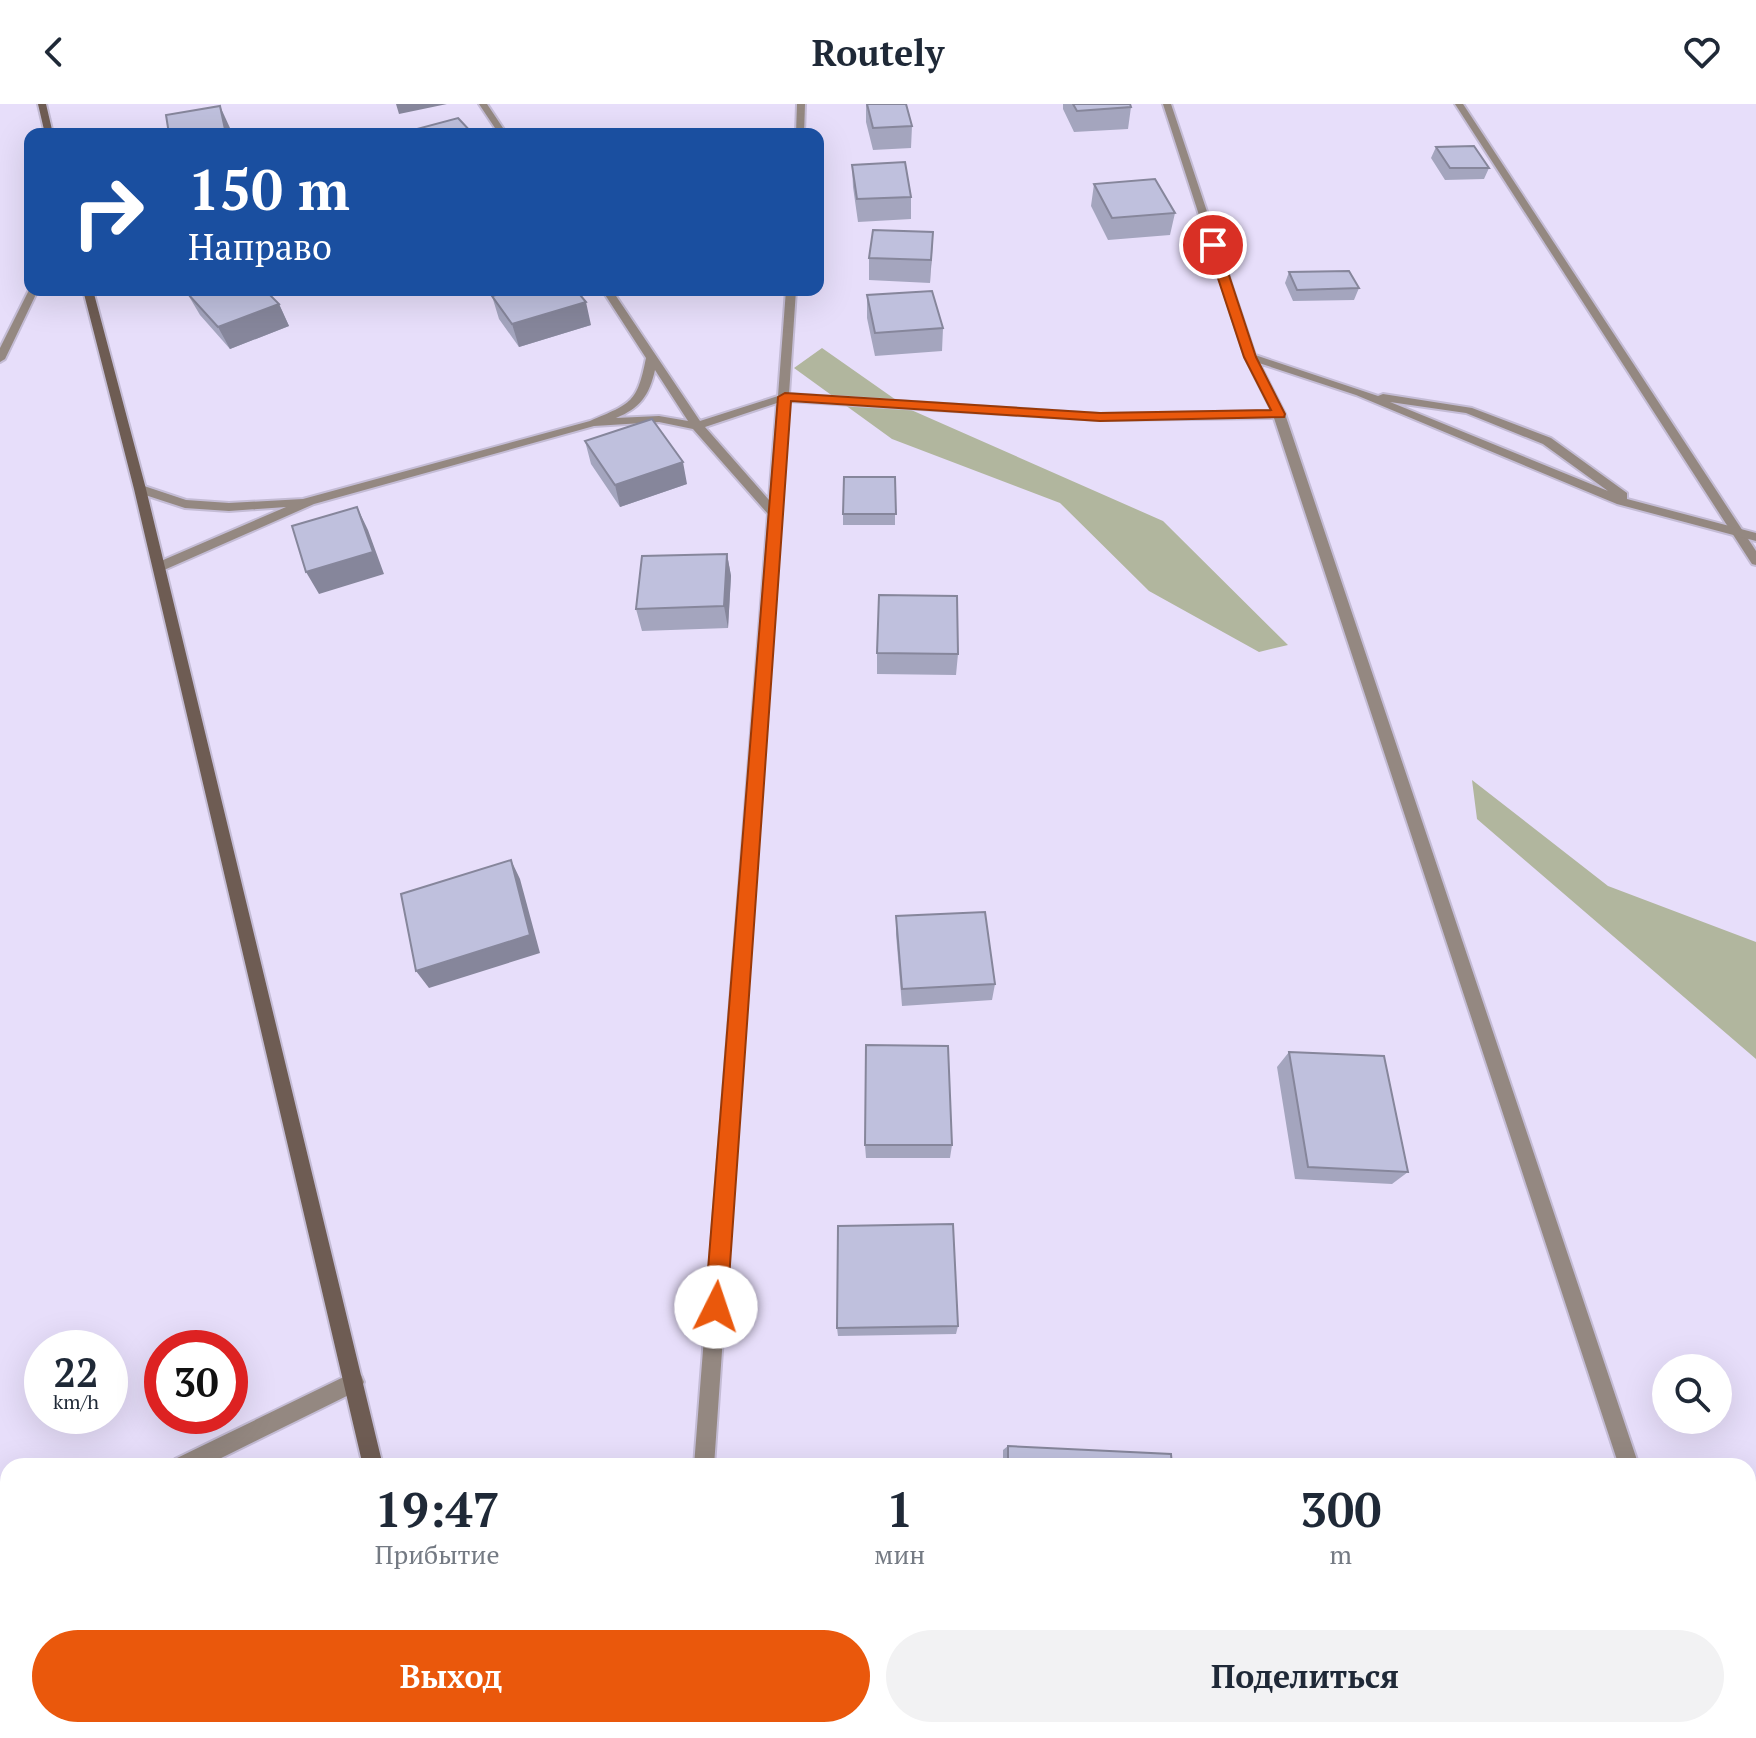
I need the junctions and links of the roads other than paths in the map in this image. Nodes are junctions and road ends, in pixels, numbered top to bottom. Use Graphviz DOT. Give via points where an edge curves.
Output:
graph roads {
  1 [pos="42,104"];
  2 [pos="483,104"];
  3 [pos="801,104"];
  4 [pos="1167,104"];
  5 [pos="1459,104"];
  6 [pos="48,128"];
  7 [pos="499,128"];
  8 [pos="800,128"];
  9 [pos="30,296"];
  10 [pos="90,296"];
  11 [pos="611,296"];
  12 [pos="791,296"];
  13 [pos="652,357"];
  14 [pos="1250,357"];
  15 [pos="0,359"];
  16 [pos="1360,393"];
  17 [pos="785,397"];
  18 [pos="1279,414"];
  19 [pos="594,423"];
  20 [pos="697,426"];
  21 [pos="140,489"];
  22 [pos="310,501"];
  23 [pos="1637,506"];
  24 [pos="774,513"];
  25 [pos="1737,532"];
  26 [pos="1756,537"];
  27 [pos="1756,561"];
  28 [pos="159,567"];
  29 [pos="354,1382"];
  30 [pos="198,1458"];
  31 [pos="371,1458"];
  32 [pos="705,1458"];
  33 [pos="1626,1458"];
  1 -- 6 [label="street"];
  2 -- 7 [label="street"];
  3 -- 8 [label="street"];
  4 -- 14 [label="street"];
  5 -- 25 [label="street"];
  9 -- 15 [label="street"];
  10 -- 21 [label="street"];
  11 -- 13 [label="street"];
  12 -- 17 [label="street"];
  13 -- 19 [label="street" via="646,388 636,405"];
  13 -- 20 [label="street"];
  14 -- 16 [label="street"];
  14 -- 18 [label="street"];
  16 -- 23 [label="street"];
  16 -- 23 [label="street" via="1468,410 1547,441"];
  17 -- 18 [label="street" via="1100,417"];
  17 -- 20 [label="street"];
  17 -- 24 [label="street"];
  18 -- 33 [label="street"];
  19 -- 20 [label="street" via="659,419"];
  19 -- 22 [label="street"];
  20 -- 24 [label="street"];
  21 -- 22 [label="street" via="185,504 229,507"];
  21 -- 28 [label="street"];
  22 -- 28 [label="street"];
  23 -- 25 [label="street"];
  24 -- 32 [label="street"];
  25 -- 26 [label="street"];
  25 -- 27 [label="street"];
  28 -- 29 [label="street"];
  29 -- 30 [label="street"];
  29 -- 31 [label="street"];
}
